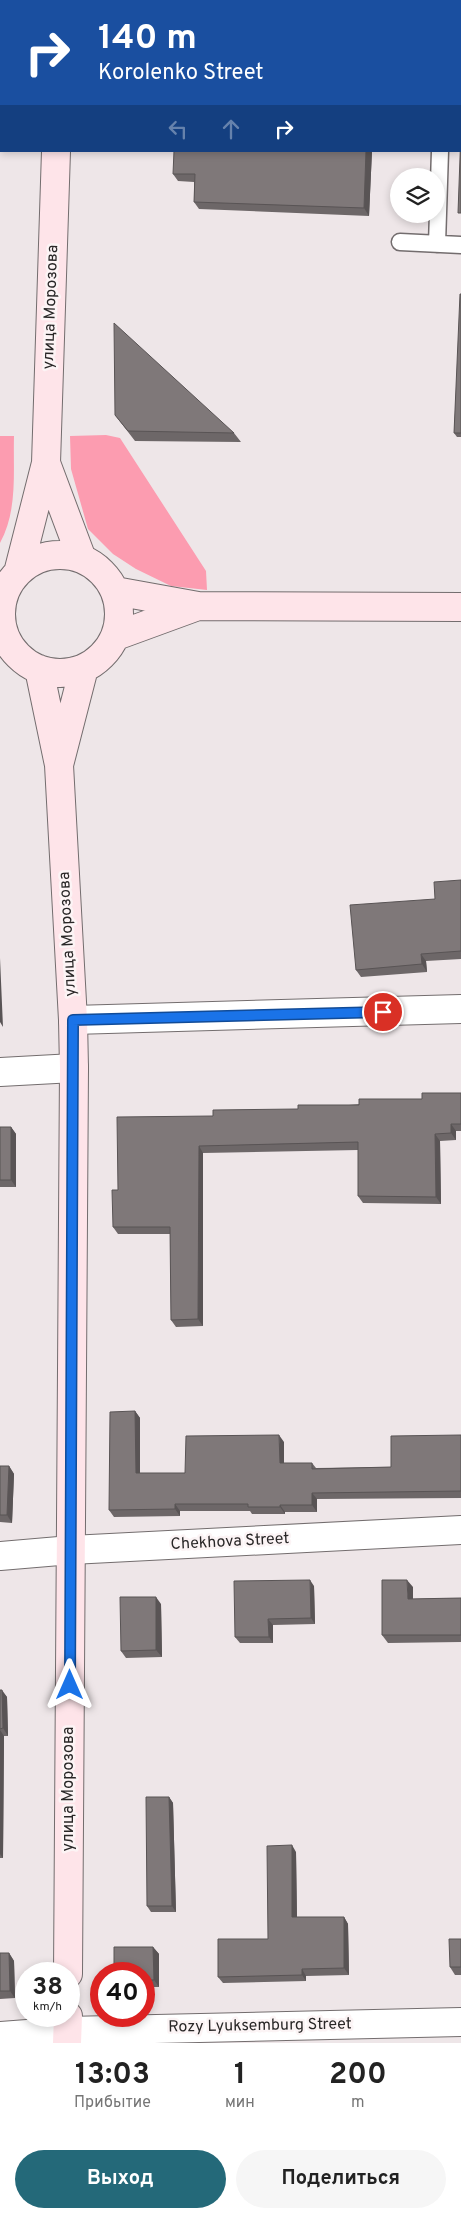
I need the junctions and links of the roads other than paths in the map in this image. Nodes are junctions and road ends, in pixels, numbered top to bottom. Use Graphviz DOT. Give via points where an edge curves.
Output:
graph roads {
  1 [pos="56,152"];
  2 [pos="440,152"];
  3 [pos="400,242"];
  4 [pos="437,244"];
  5 [pos="461,245"];
  6 [pos="46,464"];
  7 [pos="82,559"];
  8 [pos="9,582"];
  9 [pos="115,591"];
  10 [pos="198,606"];
  11 [pos="461,607"];
  12 [pos="116,636"];
  13 [pos="3,637"];
  14 [pos="84,668"];
  15 [pos="39,669"];
  16 [pos="59,765"];
  17 [pos="461,1009"];
  18 [pos="73,1020"];
  19 [pos="74,1068"];
  20 [pos="0,1072"];
  21 [pos="461,1530"];
  22 [pos="71,1550"];
  23 [pos="0,1556"];
  24 [pos="68,1962"];
  25 [pos="461,2022"];
  26 [pos="67,2030"];
  27 [pos="0,2036"];
  1 -- 6 [label="street, улица Морозова"];
  2 -- 4 [label="lane"];
  3 -- 4 [label="lane"];
  4 -- 5 [label="lane"];
  6 -- 7 [label="street"];
  6 -- 8 [label="street"];
  7 -- 8 [label="street" via="60,555 37,558"];
  7 -- 9 [label="street" via="102,572"];
  8 -- 13 [label="street" via="1,615"];
  9 -- 10 [label="street"];
  9 -- 12 [label="street" via="120,613"];
  10 -- 11 [label="street"];
  10 -- 12 [label="street"];
  12 -- 14 [label="street" via="103,655"];
  13 -- 15 [label="street" via="20,656"];
  14 -- 15 [label="street" via="62,673"];
  14 -- 16 [label="street"];
  15 -- 16 [label="street"];
  16 -- 18 [label="street, улица Морозова"];
  17 -- 18 [label="street"];
  18 -- 19 [label="street, улица Морозова"];
  19 -- 20 [label="street"];
  19 -- 22 [label="street, улица Морозова"];
  21 -- 22 [label="street, Chekhova Street"];
  22 -- 23 [label="street, Chekhova Street"];
  22 -- 24 [label="street, улица Морозова"];
  25 -- 26 [label="street, Rozy Lyuksemburg Street"];
  26 -- 27 [label="street, Rozy Lyuksemburg Street"];
}
